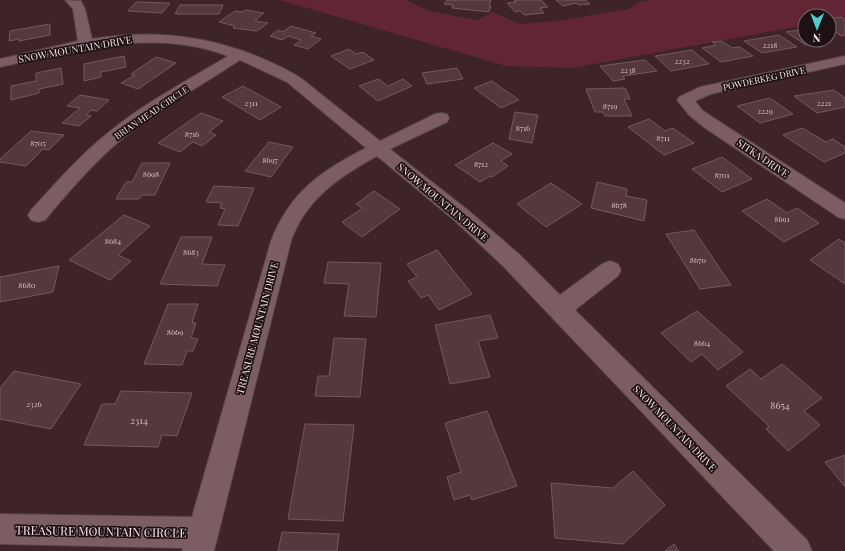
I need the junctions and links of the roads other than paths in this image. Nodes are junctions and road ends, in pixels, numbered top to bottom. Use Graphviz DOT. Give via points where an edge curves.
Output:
graph roads {
  1 [pos="71,0"];
  2 [pos="86,45"];
  3 [pos="240,54"];
  4 [pos="845,60"];
  5 [pos="0,63"];
  6 [pos="685,100"];
  7 [pos="441,118"];
  8 [pos="380,148"];
  9 [pos="845,212"];
  10 [pos="38,215"];
  11 [pos="610,270"];
  12 [pos="559,309"];
  13 [pos="0,529"];
  14 [pos="201,542"];
  15 [pos="796,551"];
  1 -- 2 [label="street" via="80,9"];
  2 -- 3 [label="street, SNOW MOUNTAIN DRIVE" via="138,38 163,38 210,45"];
  2 -- 5 [label="street, SNOW MOUNTAIN DRIVE"];
  3 -- 8 [label="street, SNOW MOUNTAIN DRIVE" via="292,79"];
  3 -- 10 [label="street, BRIAN HEAD CIRCLE" via="120,132 73,175"];
  4 -- 6 [label="street, POWDERKEG DRIVE" via="706,90"];
  6 -- 9 [label="street, SITKA DRIVE" via="696,113 711,124"];
  7 -- 8 [label="street"];
  8 -- 12 [label="street, SNOW MOUNTAIN DRIVE" via="462,216 512,261"];
  8 -- 14 [label="street, TREASURE MOUNTAIN DRIVE" via="328,177 311,192 292,215 280,241"];
  11 -- 12 [label="street"];
  12 -- 15 [label="street, SNOW MOUNTAIN DRIVE"];
  13 -- 14 [label="street, TREASURE MOUNTAIN CIRCLE"];
}
